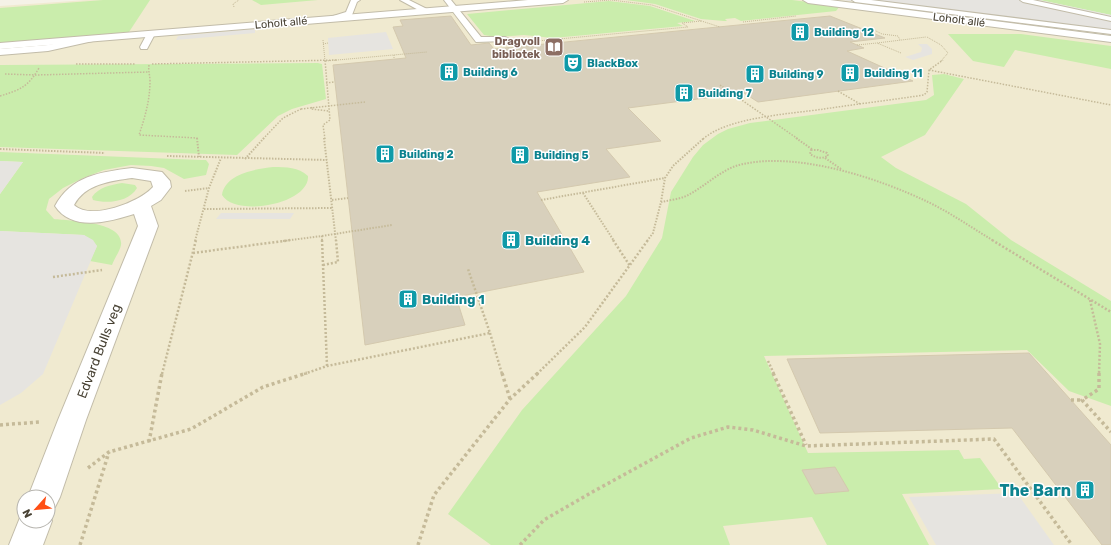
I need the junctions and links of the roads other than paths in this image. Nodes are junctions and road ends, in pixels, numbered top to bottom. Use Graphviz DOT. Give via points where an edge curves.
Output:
graph roads {
  1 [pos="357,0"];
  2 [pos="403,0"];
  3 [pos="447,0"];
  4 [pos="563,0"];
  5 [pos="808,0"];
  6 [pos="855,0"];
  7 [pos="1023,0"];
  8 [pos="454,9"];
  9 [pos="427,11"];
  10 [pos="333,19"];
  11 [pos="1111,19"];
  12 [pos="1111,32"];
  13 [pos="151,34"];
  14 [pos="90,39"];
  15 [pos="505,39"];
  16 [pos="1111,39"];
  17 [pos="0,46"];
  18 [pos="144,47"];
  19 [pos="0,52"];
  20 [pos="141,205"];
  21 [pos="47,489"];
  22 [pos="32,529"];
  23 [pos="26,545"];
  1 -- 10 [label="lane" via="349,12"];
  2 -- 9 [label="lane"];
  3 -- 8 [label="lane"];
  4 -- 8 [label="street, Loholt allé"];
  5 -- 16 [label="street, Loholt allé"];
  6 -- 12 [label="lane"];
  7 -- 11 [label="lane"];
  8 -- 9 [label="street, Loholt allé"];
  8 -- 15 [label="lane" via="478,40"];
  9 -- 10 [label="street, Loholt allé"];
  10 -- 13 [label="street, Loholt allé"];
  13 -- 14 [label="street, Loholt allé"];
  13 -- 18 [label="lane"];
  14 -- 17 [label="street, Loholt allé"];
  14 -- 19 [label="lane" via="48,48"];
  20 -- 21 [label="street, Edvard Bulls veg" via="148,226"];
  22 -- 23 [label="street"];
}
